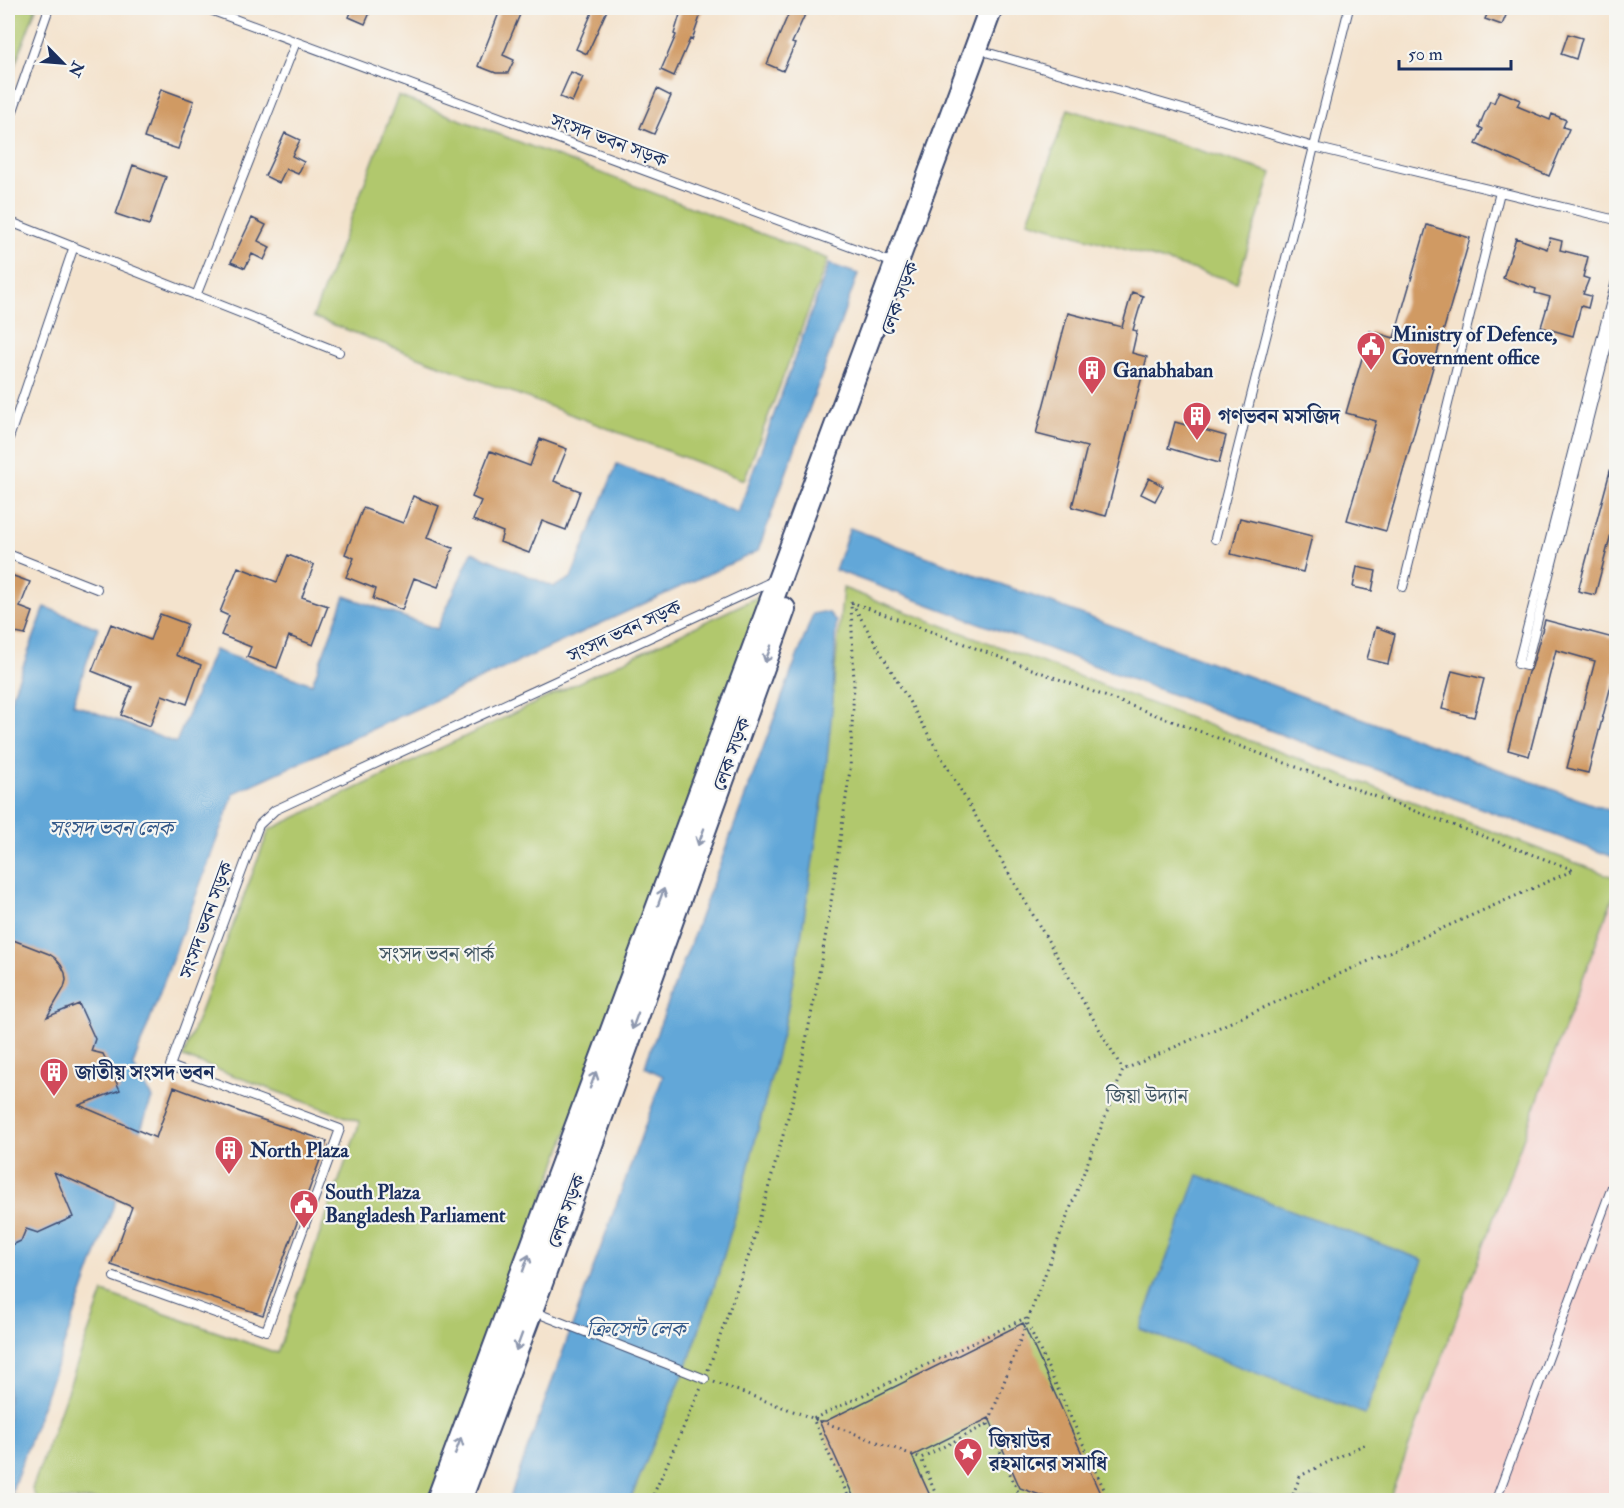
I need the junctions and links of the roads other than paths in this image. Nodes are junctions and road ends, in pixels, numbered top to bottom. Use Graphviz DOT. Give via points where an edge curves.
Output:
graph roads {
  1 [pos="49,8"];
  2 [pos="209,8"];
  3 [pos="991,8"];
  4 [pos="1005,8"];
  5 [pos="1349,8"];
  6 [pos="296,42"];
  7 [pos="989,53"];
  8 [pos="8,125"];
  9 [pos="1314,147"];
  10 [pos="1500,192"];
  11 [pos="1617,220"];
  12 [pos="8,221"];
  13 [pos="74,246"];
  14 [pos="903,266"];
  15 [pos="1617,280"];
  16 [pos="196,296"];
  17 [pos="1617,310"];
  18 [pos="339,352"];
  19 [pos="8,441"];
  20 [pos="1215,539"];
  21 [pos="8,554"];
  22 [pos="784,576"];
  23 [pos="1403,587"];
  24 [pos="98,590"];
  25 [pos="1617,1176"];
  26 [pos="114,1277"];
  27 [pos="531,1311"];
  28 [pos="705,1379"];
  29 [pos="438,1500"];
  30 [pos="460,1500"];
  31 [pos="1496,1500"];
  1 -- 8 [label="lane"];
  2 -- 6 [label="lane, সংসদ ভবন সড়ক"];
  3 -- 14 [label="main road"];
  4 -- 7 [label="main road, লেক সড়ক"];
  5 -- 9 [label="lane"];
  6 -- 14 [label="lane, সংসদ ভবন সড়ক"];
  6 -- 16 [label="lane"];
  7 -- 9 [label="lane"];
  7 -- 14 [label="main road, লেক সড়ক"];
  9 -- 10 [label="lane"];
  9 -- 20 [label="lane"];
  10 -- 11 [label="lane"];
  10 -- 23 [label="lane"];
  12 -- 13 [label="lane"];
  13 -- 16 [label="lane"];
  13 -- 19 [label="lane"];
  14 -- 22 [label="main road"];
  14 -- 27 [label="main road, লেক সড়ক, one-way"];
  15 -- 17 [label="lane" via="1518,664 1526,666"];
  16 -- 18 [label="lane"];
  21 -- 24 [label="lane"];
  22 -- 26 [label="lane, সংসদ ভবন সড়ক" via="275,810 259,825 170,1066 340,1129 266,1331"];
  29 -- 22 [label="main road, one-way"];
  25 -- 31 [label="lane"];
  27 -- 28 [label="lane"];
  27 -- 30 [label="main road, লেক সড়ক, one-way"];
}
